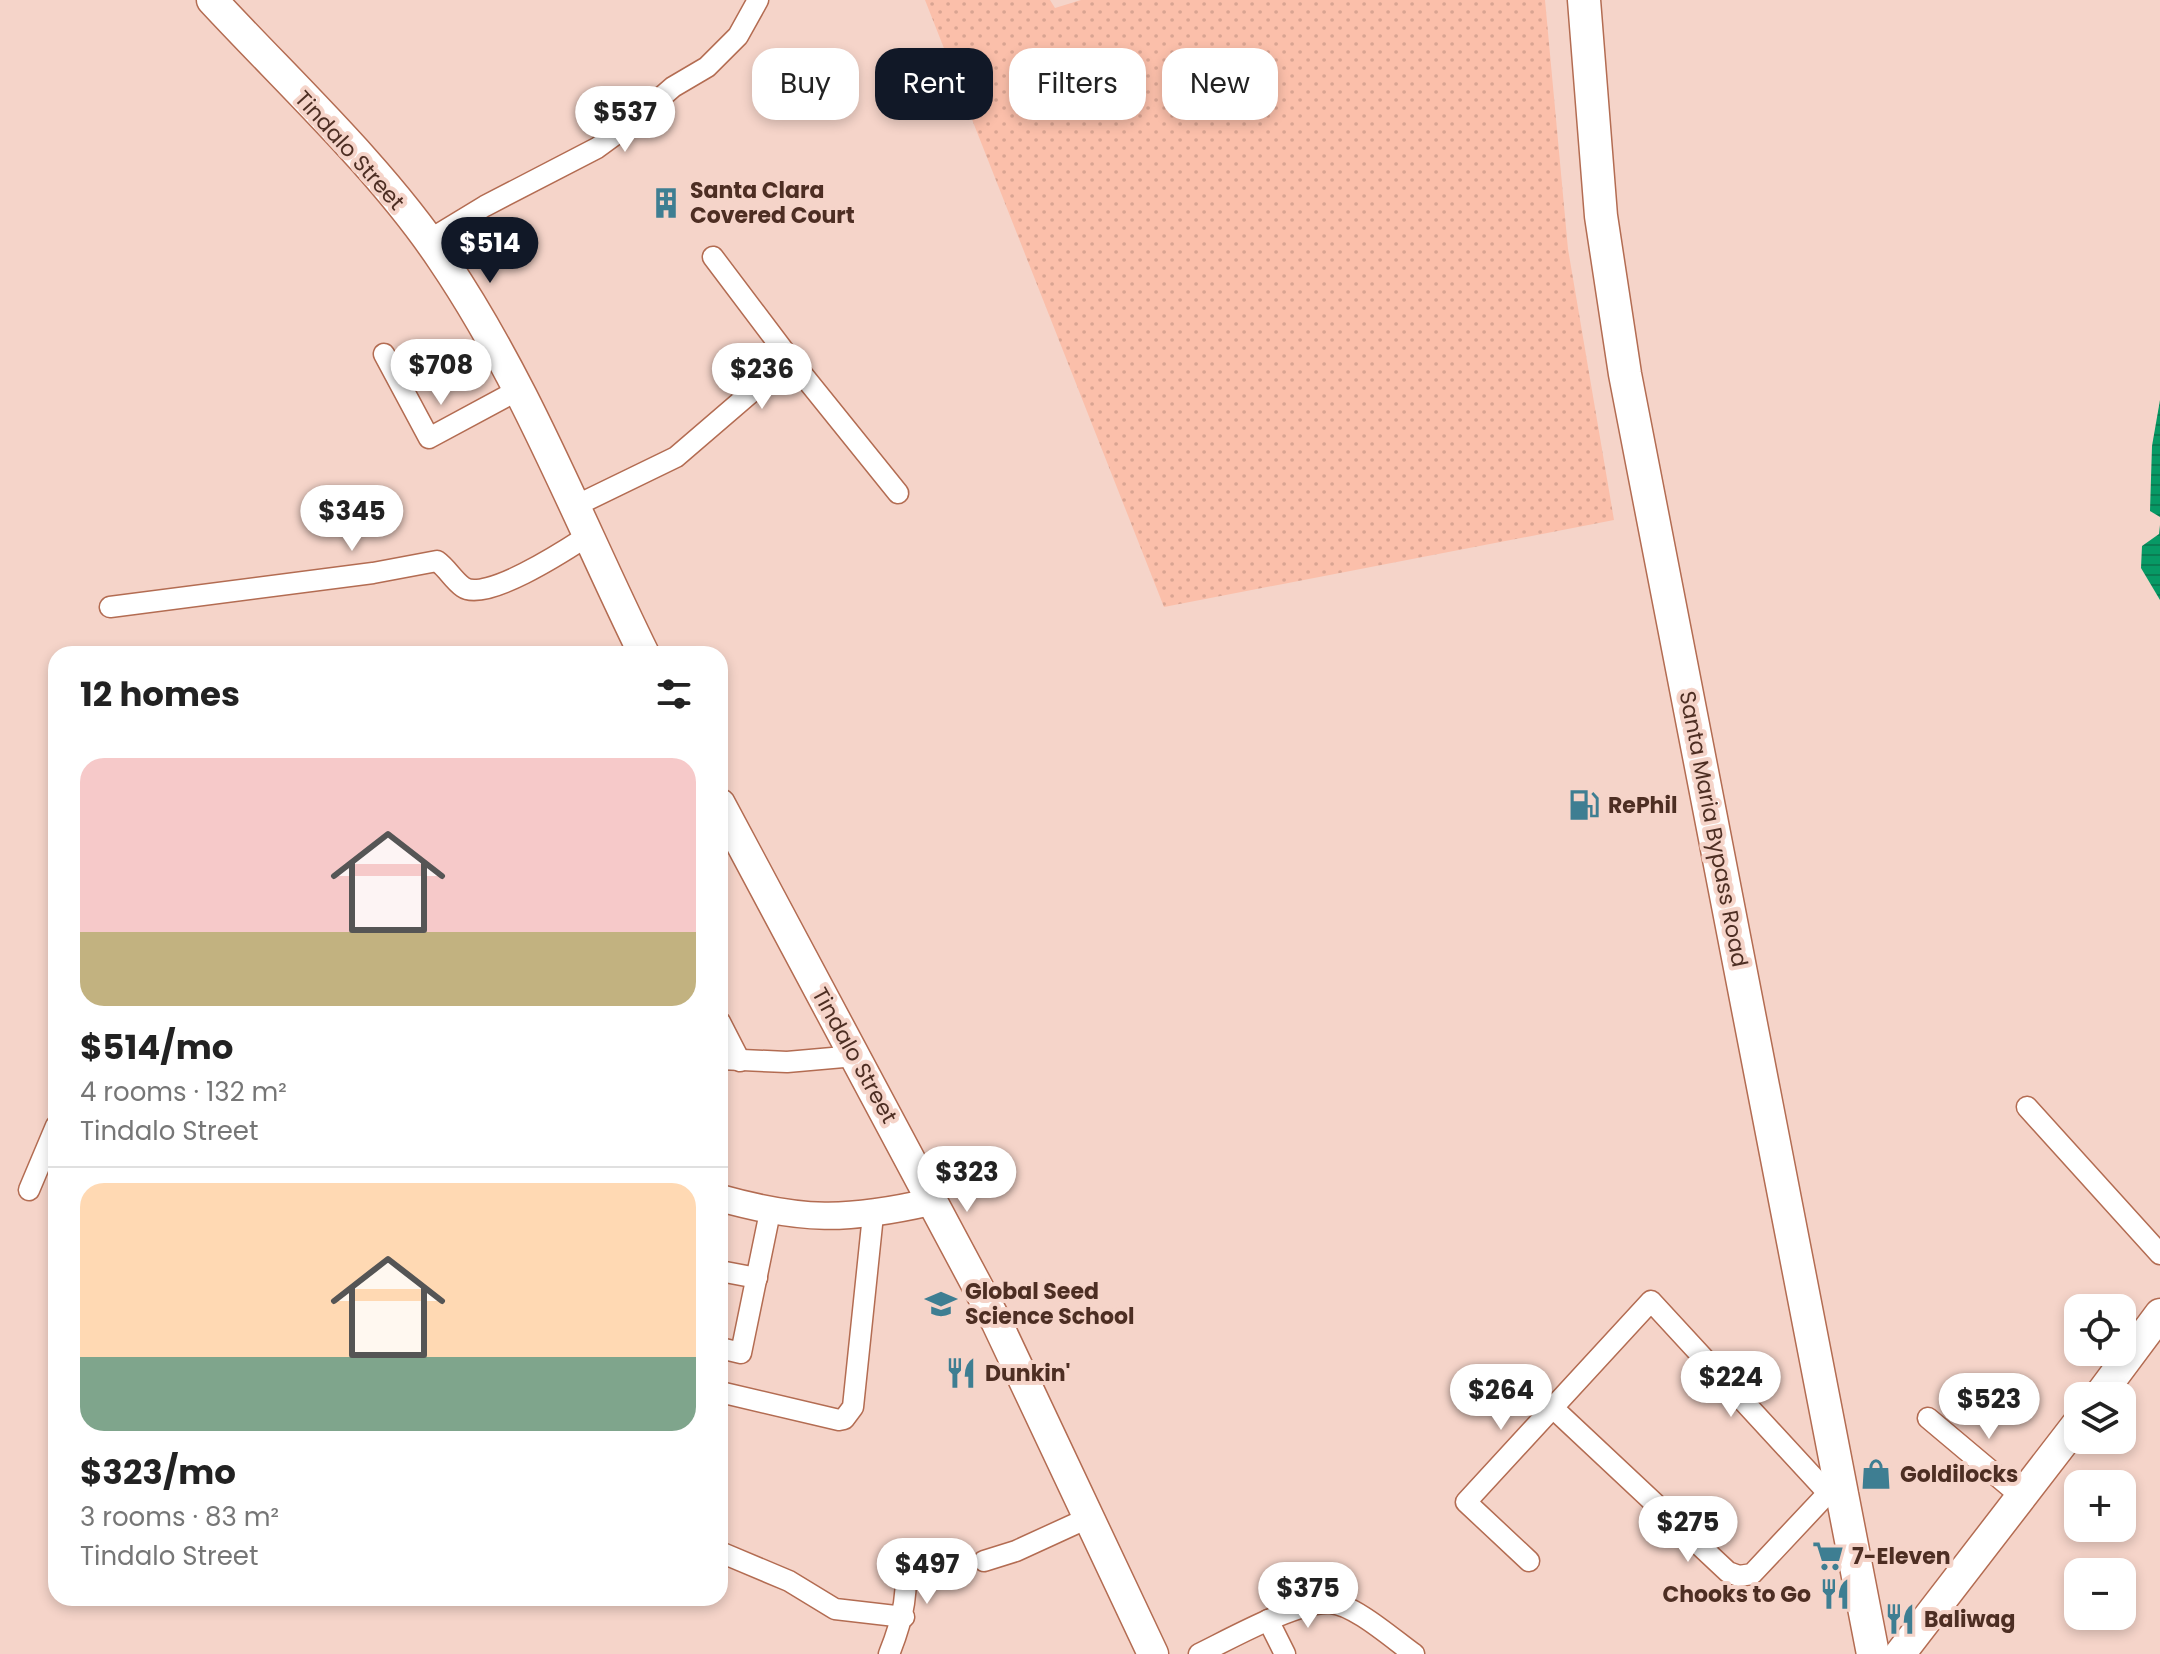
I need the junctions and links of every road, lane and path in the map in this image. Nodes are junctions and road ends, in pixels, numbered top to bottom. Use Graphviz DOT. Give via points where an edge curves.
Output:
graph roads {
  1 [pos="212,0"];
  2 [pos="758,0"];
  3 [pos="1584,0"];
  4 [pos="429,240"];
  5 [pos="713,257"];
  6 [pos="384,354"];
  7 [pos="790,359"];
  8 [pos="518,390"];
  9 [pos="898,493"];
  10 [pos="573,507"];
  11 [pos="586,537"];
  12 [pos="110,607"];
  13 [pos="640,646"];
  14 [pos="728,819"];
  15 [pos="855,1056"];
  16 [pos="730,1060"];
  17 [pos="2027,1107"];
  18 [pos="48,1145"];
  19 [pos="29,1190"];
  20 [pos="728,1200"];
  21 [pos="930,1202"];
  22 [pos="770,1212"];
  23 [pos="873,1215"];
  24 [pos="2160,1254"];
  25 [pos="728,1273"];
  26 [pos="757,1278"];
  27 [pos="2160,1314"];
  28 [pos="728,1350"];
  29 [pos="2109,1382"];
  30 [pos="728,1394"];
  31 [pos="1553,1408"];
  32 [pos="1928,1418"];
  33 [pos="2064,1442"];
  34 [pos="1835,1497"];
  35 [pos="2022,1497"];
  36 [pos="1088,1518"];
  37 [pos="904,1551"];
  38 [pos="728,1555"];
  39 [pos="984,1561"];
  40 [pos="1529,1561"];
  41 [pos="904,1617"];
  42 [pos="1268,1620"];
  43 [pos="889,1654"];
  44 [pos="1153,1654"];
  45 [pos="1199,1654"];
  46 [pos="1285,1654"];
  47 [pos="1414,1654"];
  48 [pos="1873,1654"];
  49 [pos="1900,1654"];
  1 -- 4 [label="main road, Tindalo Street"];
  2 -- 4 [label="street" via="738,36 707,67 673,87 597,148"];
  3 -- 34 [label="main road, Santa Maria Bypass Road" via="1601,216 1625,374"];
  4 -- 8 [label="main road, Tindalo Street" via="494,341"];
  5 -- 7 [label="street"];
  6 -- 8 [label="street" via="429,438"];
  7 -- 9 [label="street"];
  7 -- 10 [label="street" via="676,457"];
  8 -- 10 [label="main road, Tindalo Street"];
  10 -- 11 [label="main road, Tindalo Street"];
  11 -- 12 [label="street" via="533,571 475,591 463,587 437,561"];
  11 -- 13 [label="main road, Tindalo Street"];
  14 -- 15 [label="main road, Tindalo Street"];
  15 -- 16 [label="street"];
  15 -- 21 [label="main road, Tindalo Street"];
  17 -- 24 [label="street"];
  18 -- 19 [label="street"];
  20 -- 22 [label="street"];
  21 -- 23 [label="street"];
  21 -- 36 [label="main road, Tindalo Street" via="997,1323"];
  22 -- 23 [label="street" via="823,1219"];
  22 -- 26 [label="street"];
  23 -- 30 [label="street" via="849,1414 839,1420"];
  25 -- 26 [label="street"];
  26 -- 28 [label="street" via="741,1353"];
  27 -- 29 [label="main road"];
  31 -- 34 [label="street" via="1728,1572 1739,1576 1752,1574"];
  31 -- 34 [label="street" via="1651,1301"];
  31 -- 40 [label="street" via="1466,1502"];
  32 -- 35 [label="street"];
  33 -- 35 [label="main road"];
  34 -- 48 [label="main road, Santa Maria Bypass Road"];
  35 -- 49 [label="main road"];
  36 -- 39 [label="street"];
  36 -- 44 [label="main road, Tindalo Street"];
  37 -- 41 [label="street"];
  38 -- 41 [label="street" via="789,1581 835,1609"];
  41 -- 43 [label="street"];
  42 -- 45 [label="street"];
  42 -- 46 [label="street"];
  42 -- 47 [label="street" via="1330,1603 1349,1609"];
}
